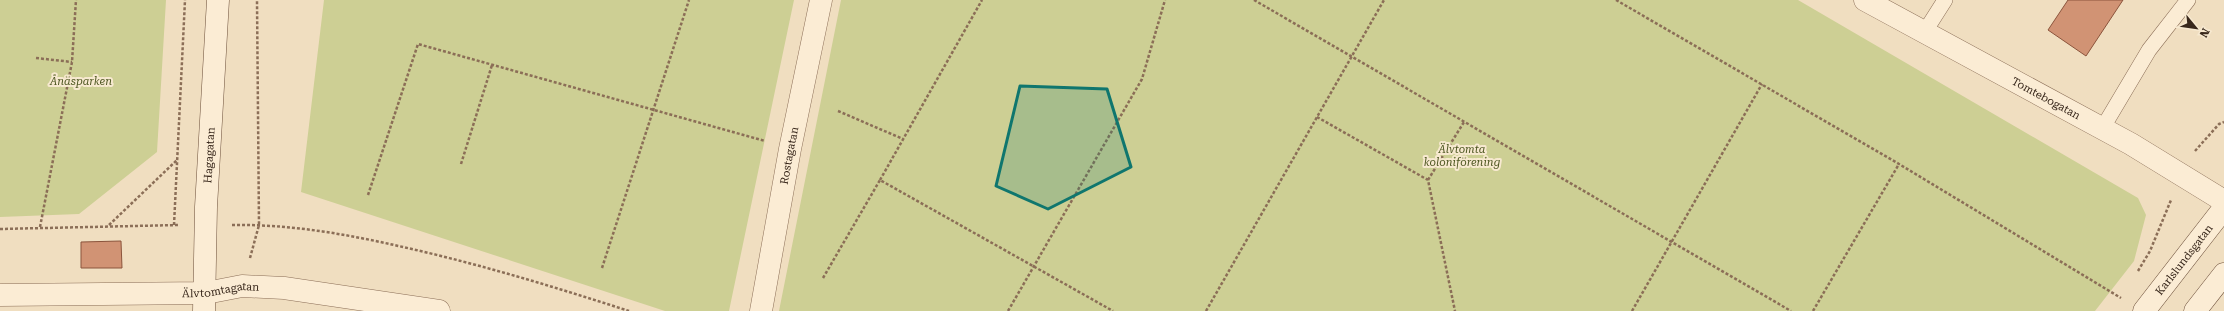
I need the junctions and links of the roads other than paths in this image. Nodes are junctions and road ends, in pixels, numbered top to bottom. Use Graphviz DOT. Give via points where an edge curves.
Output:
graph roads {
  1 [pos="218,0"];
  2 [pos="821,0"];
  3 [pos="1865,0"];
  4 [pos="1945,0"];
  5 [pos="2188,0"];
  6 [pos="1924,33"];
  7 [pos="2102,129"];
  8 [pos="2224,201"];
  9 [pos="2224,208"];
  10 [pos="2224,274"];
  11 [pos="0,295"];
  12 [pos="205,302"];
  13 [pos="439,311"];
  14 [pos="761,311"];
  15 [pos="2144,311"];
  16 [pos="2195,311"];
  1 -- 12 [label="street, Hagagatan" via="206,207"];
  2 -- 14 [label="street, Rostagatan" via="790,149"];
  3 -- 6 [label="street, Tomtebogatan"];
  4 -- 6 [label="lane"];
  5 -- 7 [label="lane" via="2149,50"];
  6 -- 7 [label="street, Tomtebogatan"];
  7 -- 8 [label="street, Tomtebogatan" via="2183,174"];
  9 -- 15 [label="street, Karlslundsgatan"];
  10 -- 16 [label="street"];
  11 -- 12 [label="street, Älvtomtagatan"];
  12 -- 13 [label="street, Älvtomtagatan" via="242,286 284,288"];
}
